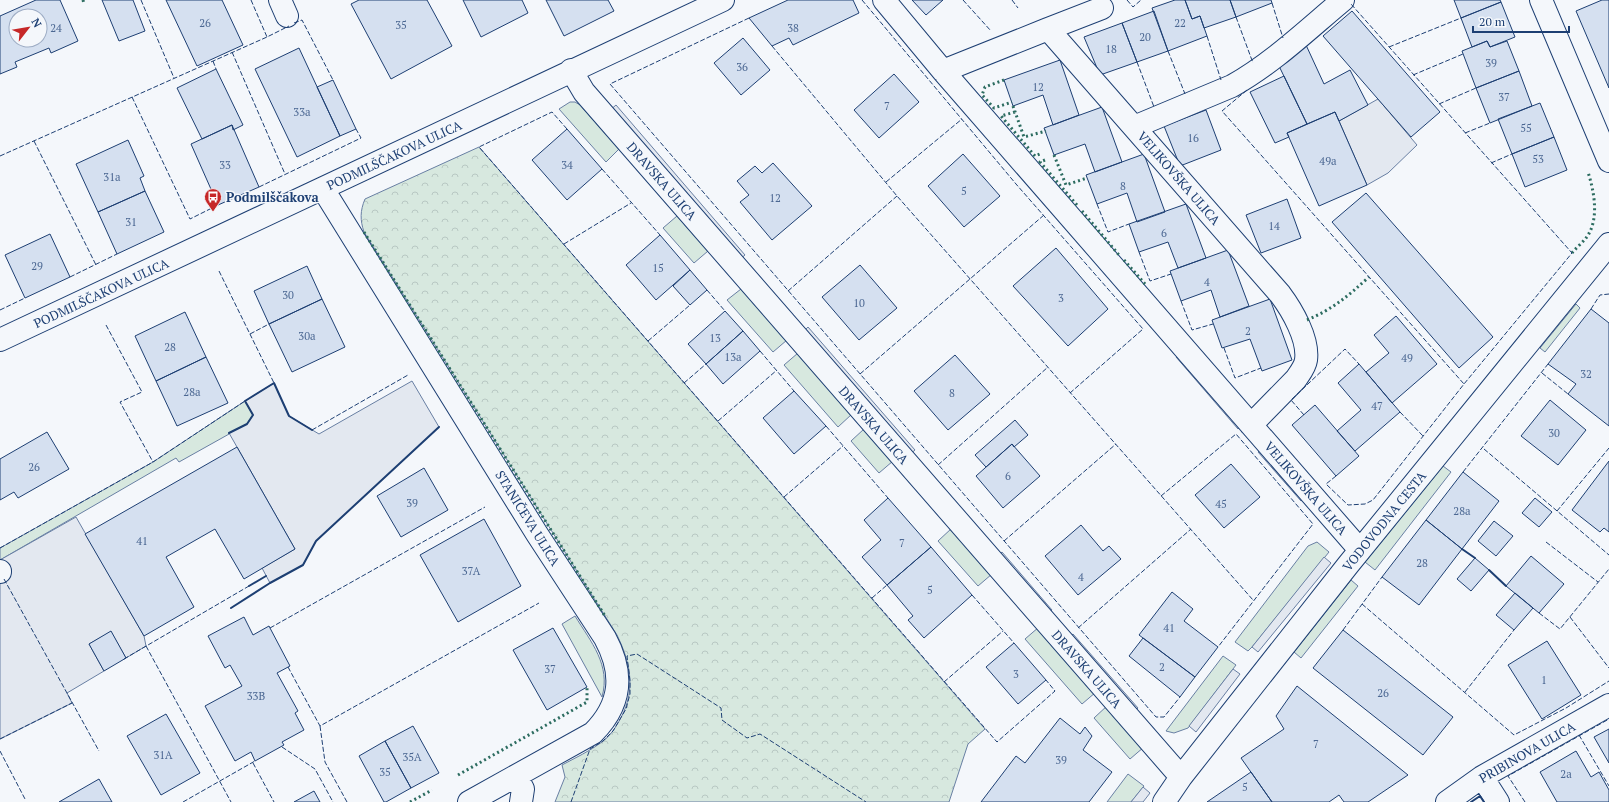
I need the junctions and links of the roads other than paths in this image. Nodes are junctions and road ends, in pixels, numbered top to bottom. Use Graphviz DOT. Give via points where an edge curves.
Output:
graph roads {
  1 [pos="723,0"];
  2 [pos="884,0"];
  3 [pos="1343,0"];
  4 [pos="1541,0"];
  5 [pos="1102,8"];
  6 [pos="1048,30"];
  7 [pos="571,70"];
  8 [pos="944,71"];
  9 [pos="1134,127"];
  10 [pos="1609,161"];
  11 [pos="323,189"];
  12 [pos="1609,244"];
  13 [pos="0,340"];
  14 [pos="1251,425"];
  15 [pos="1360,550"];
  16 [pos="1609,705"];
  17 [pos="516,776"];
  18 [pos="1181,777"];
  19 [pos="1482,777"];
  20 [pos="470,802"];
  21 [pos="521,802"];
  22 [pos="1164,802"];
  23 [pos="1447,802"];
  24 [pos="1498,802"];
  1 -- 7 [label="street, PODMILŠČAKOVA ULICA"];
  2 -- 8 [label="street, VELIKOVŠKA ULICA"];
  3 -- 9 [label="street" via="1247,78"];
  4 -- 10 [label="street"];
  5 -- 6 [label="street"];
  6 -- 8 [label="street"];
  6 -- 9 [label="street, VELIKOVŠKA ULICA"];
  7 -- 11 [label="street, PODMILŠČAKOVA ULICA"];
  7 -- 18 [label="street, DRAVSKA ULICA" via="584,92"];
  8 -- 14 [label="street, VELIKOVŠKA ULICA"];
  9 -- 14 [label="street, VELIKOVŠKA ULICA" via="1280,294 1297,322 1305,350 1306,360 1302,371"];
  11 -- 13 [label="street, PODMILŠČAKOVA ULICA"];
  11 -- 17 [label="street, STANIČEVA ULICA" via="613,652 618,685 614,704 601,725 593,733"];
  12 -- 15 [label="street, VODOVODNA CESTA"];
  14 -- 15 [label="street, VELIKOVŠKA ULICA"];
  15 -- 18 [label="street, VODOVODNA CESTA"];
  16 -- 19 [label="street, PRIBINOVA ULICA"];
  17 -- 20 [label="street, STANIČEVA ULICA"];
  17 -- 21 [label="street" via="523,789"];
  18 -- 22 [label="street, VODOVODNA CESTA"];
  19 -- 23 [label="street, PRIBINOVA ULICA"];
  19 -- 24 [label="street"];
}
